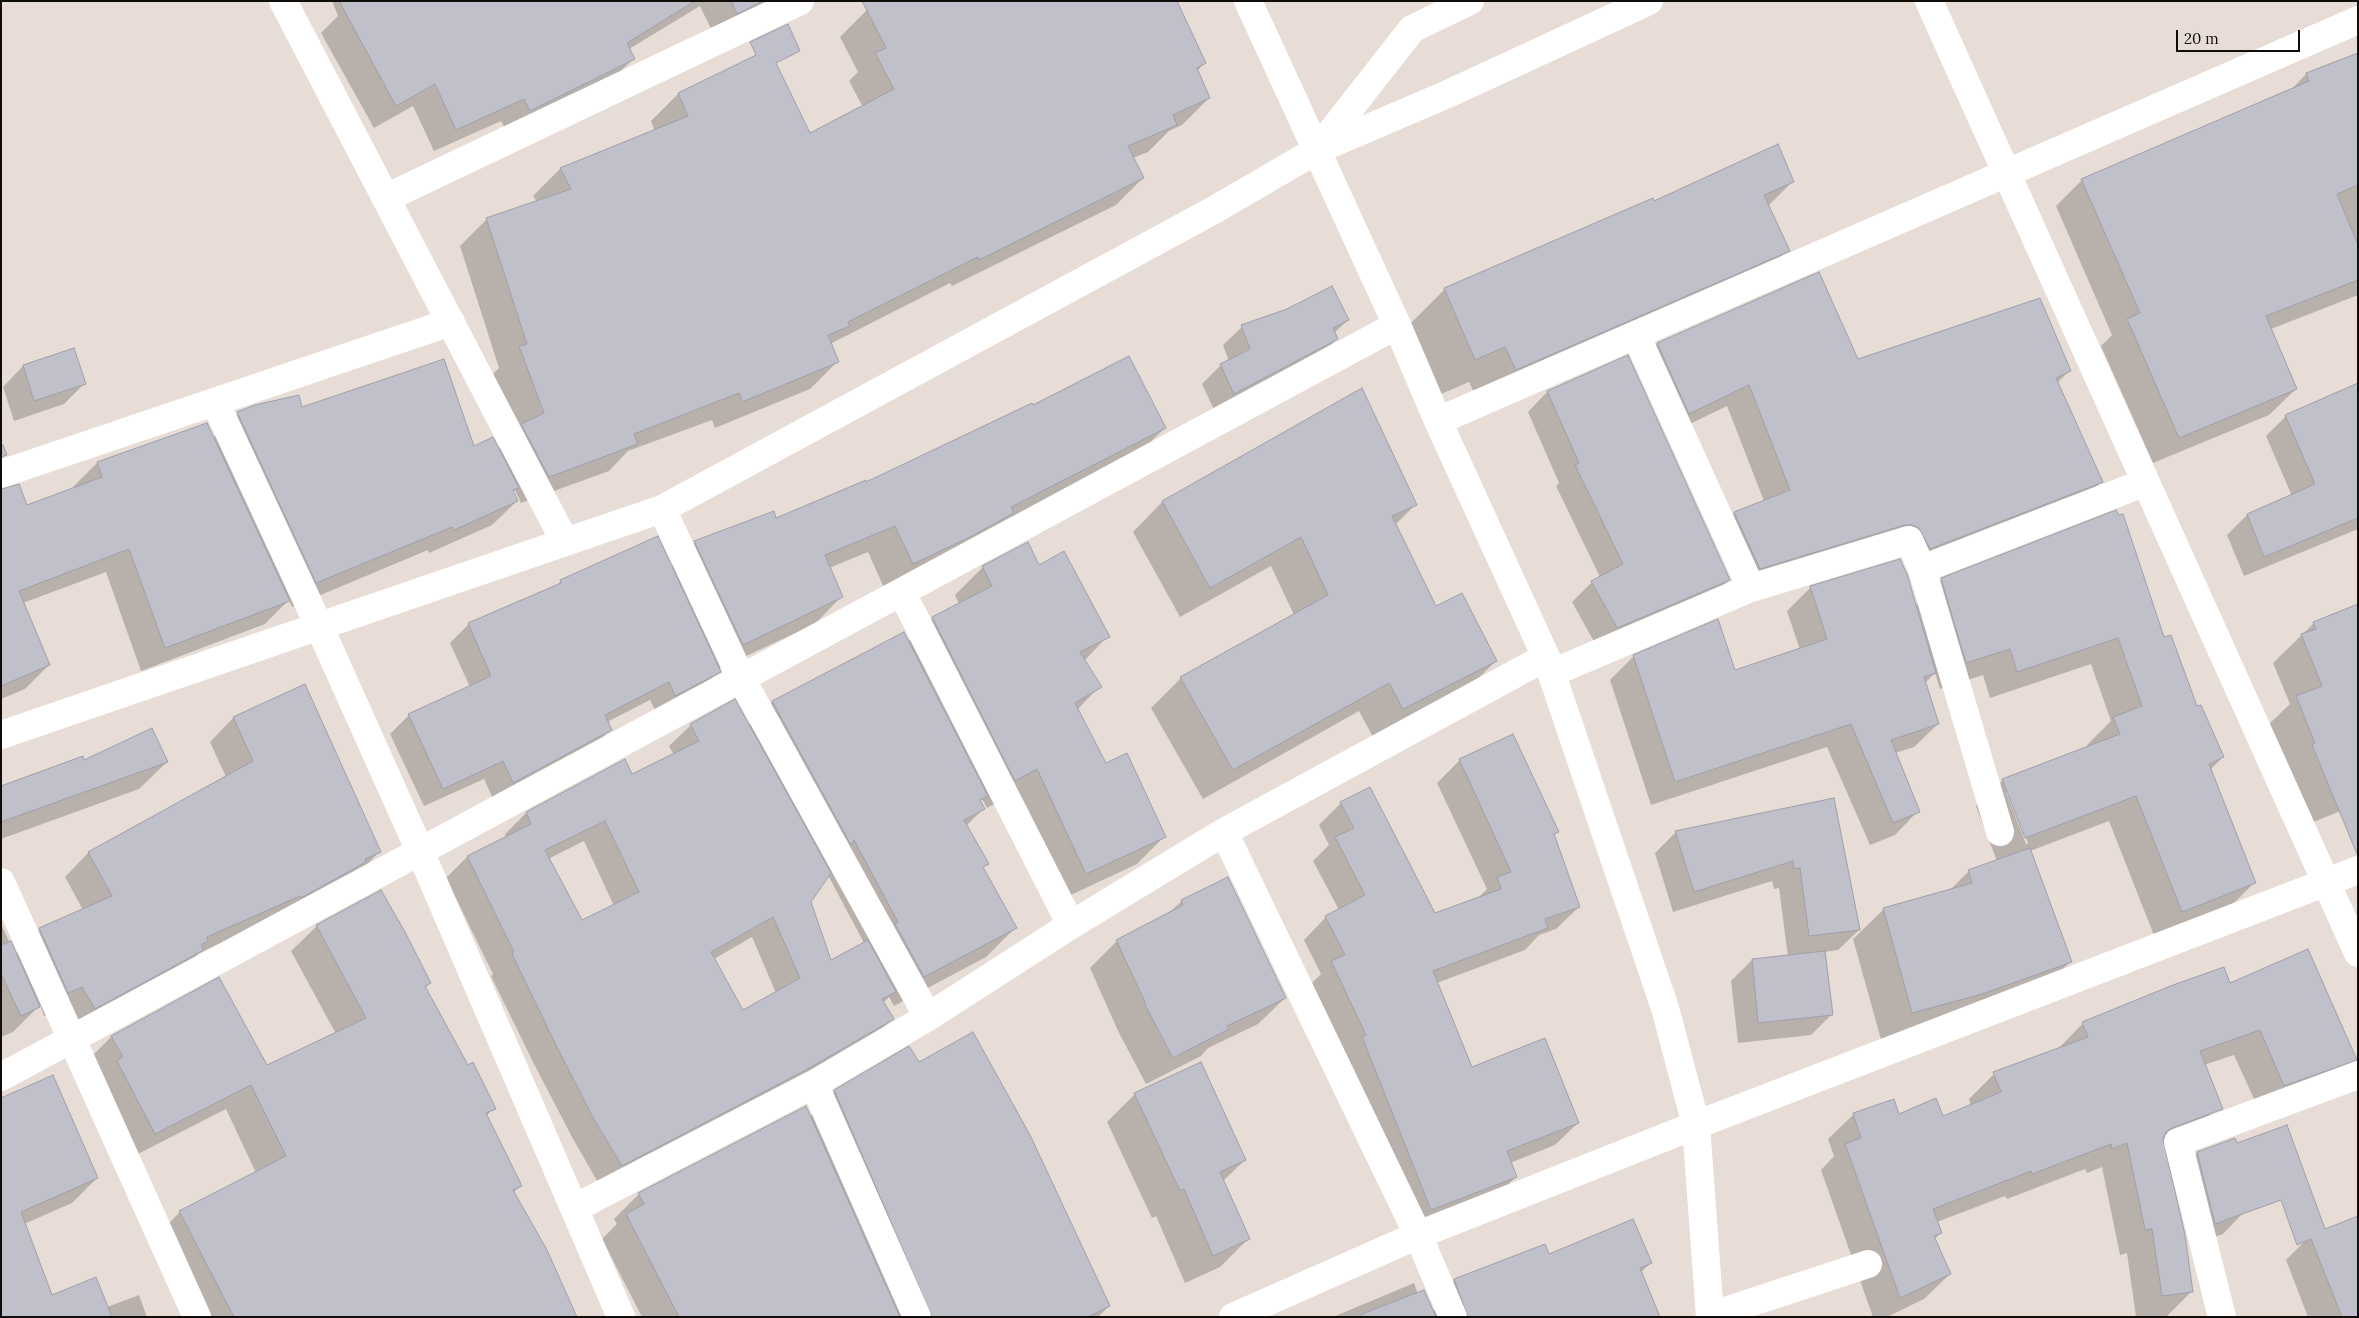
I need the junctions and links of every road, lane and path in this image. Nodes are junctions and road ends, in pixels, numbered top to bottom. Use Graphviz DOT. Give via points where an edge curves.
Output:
graph roads {
  1 [pos="283,1"];
  2 [pos="800,1"];
  3 [pos="1248,1"];
  4 [pos="1470,1"];
  5 [pos="1649,1"];
  6 [pos="1929,1"];
  7 [pos="2358,20"];
  8 [pos="1317,150"];
  9 [pos="2006,174"];
  10 [pos="386,198"];
  11 [pos="451,322"];
  12 [pos="1397,325"];
  13 [pos="1636,335"];
  14 [pos="215,402"];
  15 [pos="1438,421"];
  16 [pos="1,474"];
  17 [pos="2146,482"];
  18 [pos="662,509"];
  19 [pos="565,542"];
  20 [pos="1922,569"];
  21 [pos="1751,588"];
  22 [pos="902,593"];
  23 [pos="319,626"];
  24 [pos="1549,665"];
  25 [pos="741,678"];
  26 [pos="1,735"];
  27 [pos="1224,832"];
  28 [pos="2000,832"];
  29 [pos="420,852"];
  30 [pos="2358,870"];
  31 [pos="1,882"];
  32 [pos="2326,883"];
  33 [pos="1071,925"];
  34 [pos="2358,953"];
  35 [pos="928,1018"];
  36 [pos="71,1038"];
  37 [pos="2358,1075"];
  38 [pos="1,1077"];
  39 [pos="814,1084"];
  40 [pos="1696,1125"];
  41 [pos="575,1208"];
  42 [pos="1418,1235"];
  43 [pos="1868,1264"];
  44 [pos="1710,1316"];
  45 [pos="197,1317"];
  46 [pos="621,1317"];
  47 [pos="917,1317"];
  48 [pos="1233,1317"];
  49 [pos="1453,1317"];
  50 [pos="2222,1317"];
  1 -- 10 [label="street"];
  2 -- 10 [label="street"];
  3 -- 8 [label="street"];
  4 -- 8 [label="street" via="1412,29"];
  5 -- 8 [label="street"];
  6 -- 9 [label="street"];
  7 -- 9 [label="street"];
  8 -- 12 [label="street"];
  8 -- 18 [label="street" via="1214,210"];
  9 -- 13 [label="street"];
  9 -- 17 [label="street"];
  10 -- 11 [label="street"];
  11 -- 14 [label="street"];
  11 -- 19 [label="street"];
  12 -- 15 [label="street"];
  12 -- 22 [label="street"];
  13 -- 15 [label="street"];
  13 -- 21 [label="street"];
  14 -- 16 [label="street"];
  14 -- 23 [label="street"];
  15 -- 24 [label="street"];
  17 -- 20 [label="street"];
  17 -- 32 [label="street"];
  18 -- 19 [label="street"];
  18 -- 25 [label="street"];
  19 -- 23 [label="street"];
  20 -- 21 [label="street" via="1909,540"];
  20 -- 28 [label="street"];
  21 -- 24 [label="street"];
  22 -- 25 [label="street"];
  22 -- 33 [label="street"];
  23 -- 26 [label="street"];
  23 -- 29 [label="street"];
  24 -- 27 [label="street"];
  24 -- 40 [label="street" via="1665,1008"];
  25 -- 29 [label="street"];
  25 -- 35 [label="street"];
  27 -- 33 [label="street"];
  27 -- 42 [label="street"];
  29 -- 36 [label="street"];
  29 -- 41 [label="street"];
  30 -- 32 [label="street"];
  31 -- 36 [label="street"];
  32 -- 34 [label="street"];
  32 -- 40 [label="street"];
  33 -- 35 [label="street"];
  35 -- 39 [label="street"];
  36 -- 38 [label="street"];
  36 -- 45 [label="street"];
  37 -- 50 [label="street" via="2178,1142"];
  39 -- 41 [label="street"];
  39 -- 47 [label="street"];
  40 -- 42 [label="street"];
  40 -- 44 [label="street"];
  41 -- 46 [label="street"];
  42 -- 48 [label="street"];
  42 -- 49 [label="street"];
  43 -- 44 [label="street"];
}
